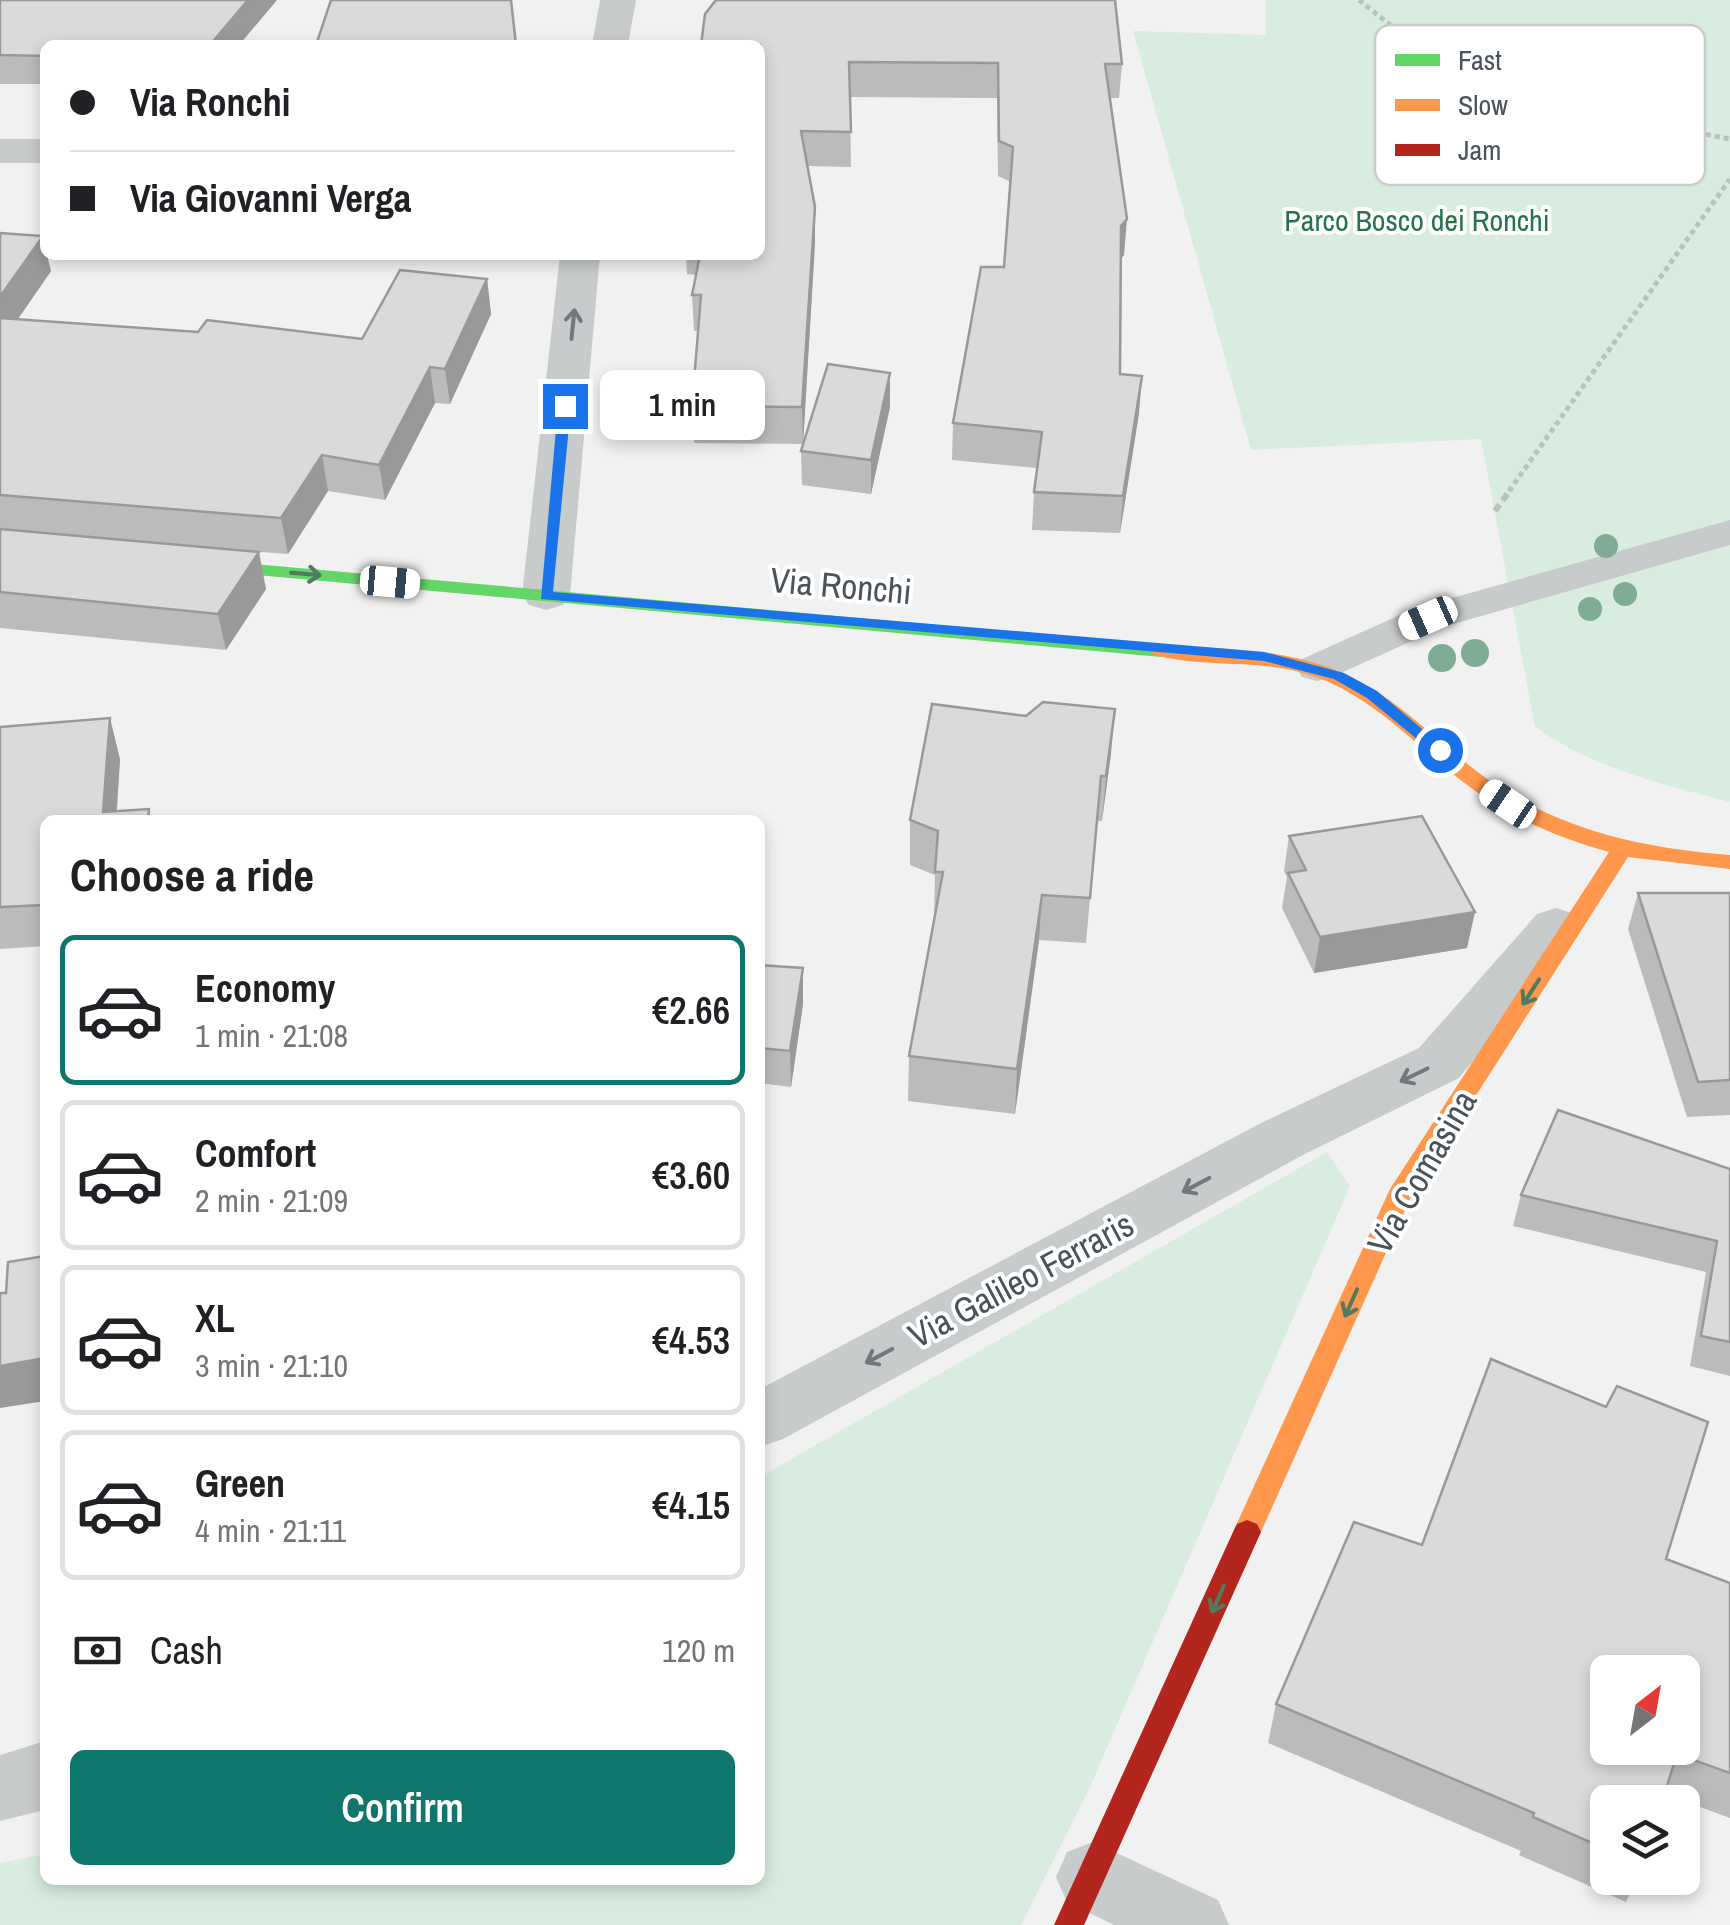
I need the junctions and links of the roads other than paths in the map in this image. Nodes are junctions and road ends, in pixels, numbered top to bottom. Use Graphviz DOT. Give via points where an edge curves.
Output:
graph roads {
  1 [pos="618,0"];
  2 [pos="611,40"];
  3 [pos="0,151"];
  4 [pos="40,151"];
  5 [pos="580,260"];
  6 [pos="1730,532"];
  7 [pos="156,561"];
  8 [pos="546,596"];
  9 [pos="1316,668"];
  10 [pos="1622,851"];
  11 [pos="1730,862"];
  12 [pos="1282,1139"];
  13 [pos="765,1417"];
  14 [pos="40,1777"];
  15 [pos="0,1788"];
  16 [pos="1081,1901"];
  17 [pos="1192,1925"];
  1 -- 2 [label="street"];
  3 -- 4 [label="street"];
  8 -- 5 [label="street, one-way"];
  6 -- 9 [label="lane" via="1428,618"];
  7 -- 8 [label="street, Via Ronchi, one-way"];
  8 -- 9 [label="street, Via Ronchi" via="1264,657"];
  9 -- 10 [label="street, Via Ronchi" via="1372,695 1527,816"];
  10 -- 11 [label="street, Via Ronchi"];
  10 -- 12 [label="street, Via Comasina, one-way" via="1440,1063"];
  10 -- 16 [label="street, Via Comasina, one-way" via="1400,1196"];
  12 -- 13 [label="street, Via Galileo Ferraris, one-way"];
  14 -- 15 [label="street"];
  16 -- 17 [label="street"];
}
